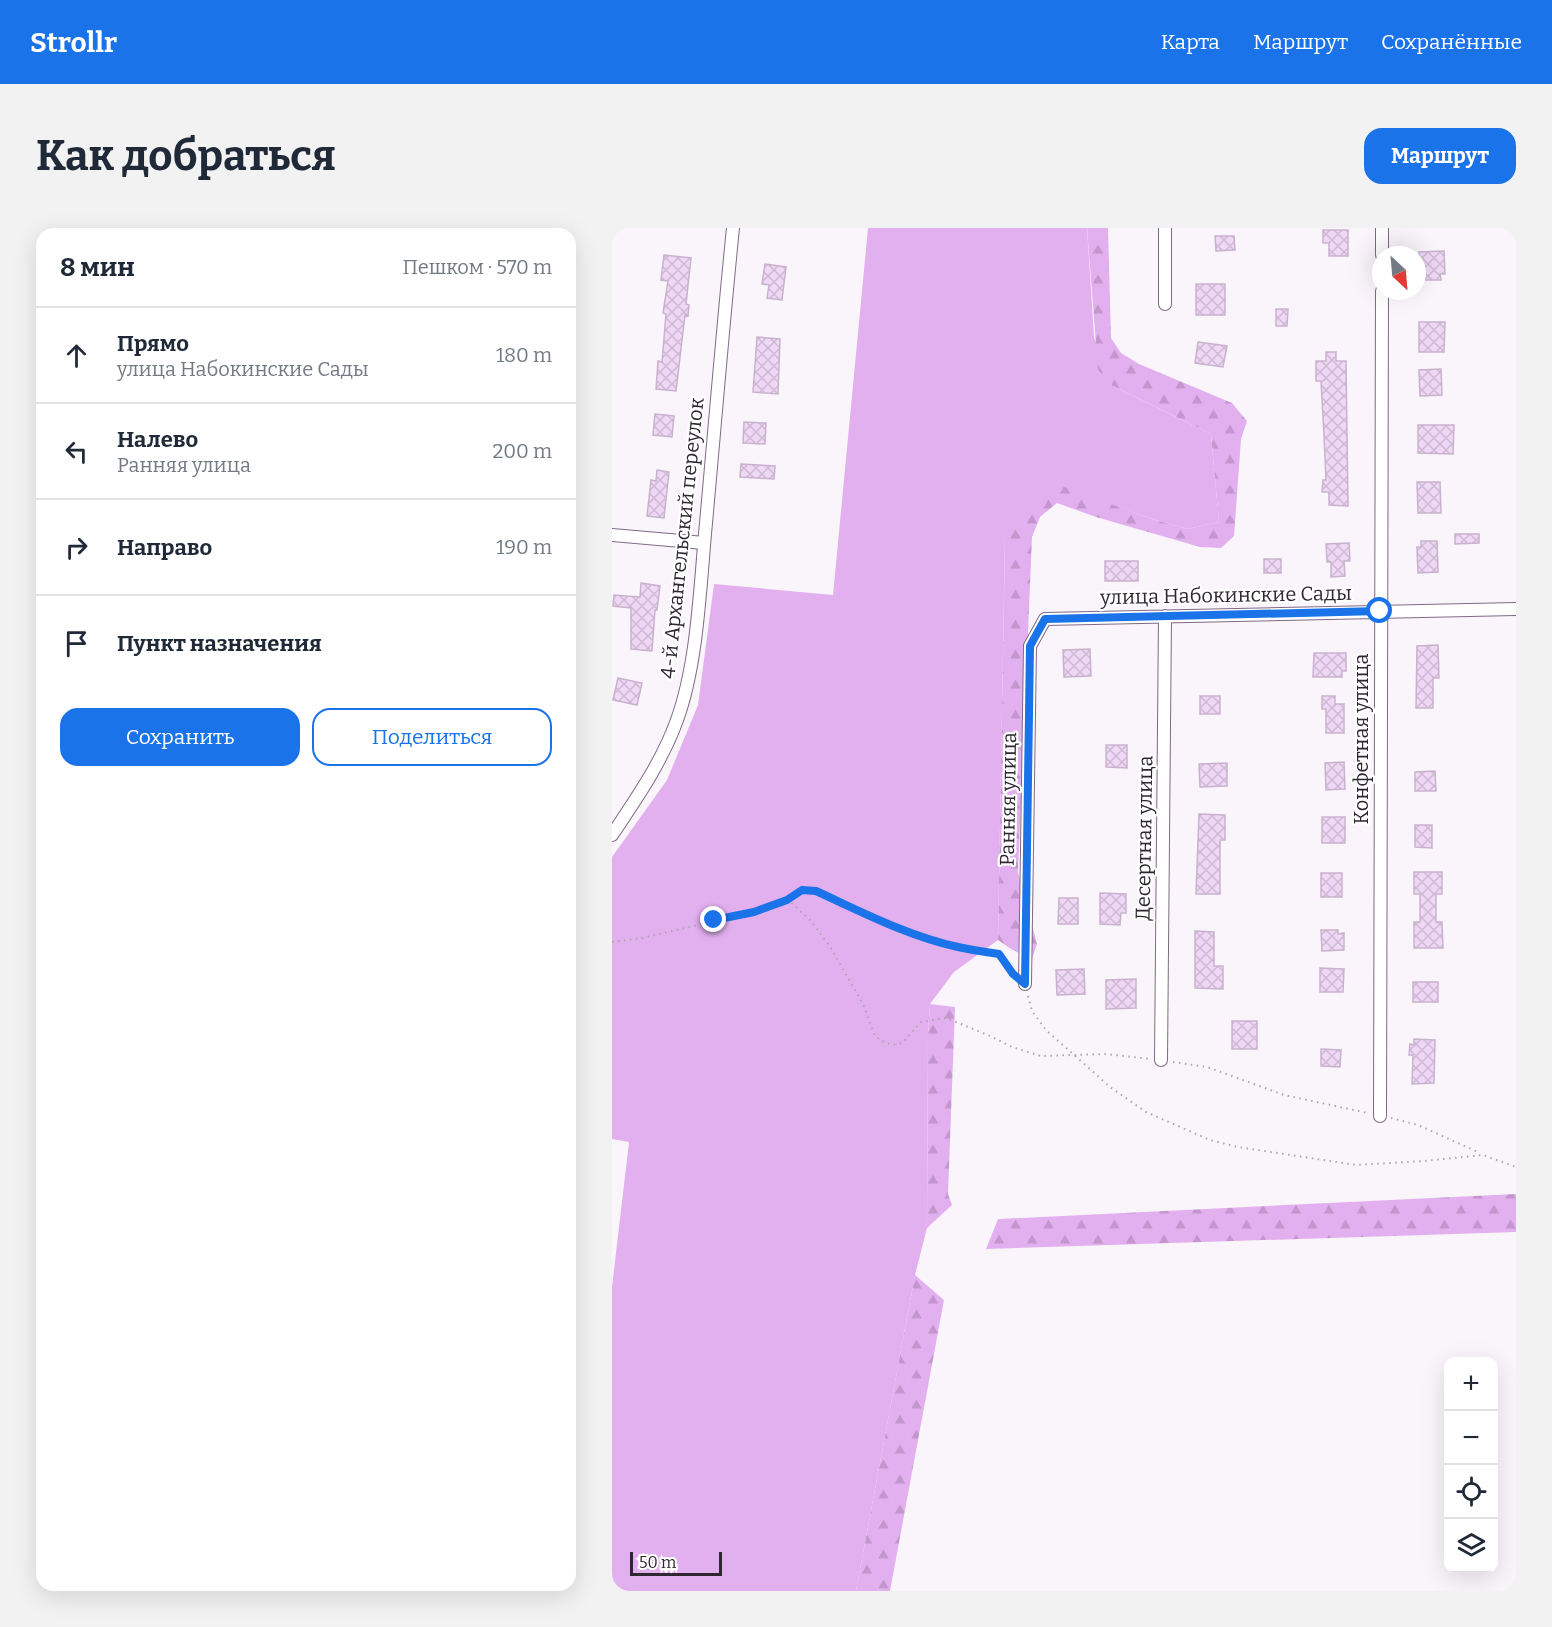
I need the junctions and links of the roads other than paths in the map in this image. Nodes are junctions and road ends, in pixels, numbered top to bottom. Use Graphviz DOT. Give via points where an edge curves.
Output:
graph roads {
  1 [pos="732,228"];
  2 [pos="1165,228"];
  3 [pos="1382,228"];
  4 [pos="1382,246"];
  5 [pos="1382,300"];
  6 [pos="1165,304"];
  7 [pos="612,535"];
  8 [pos="704,543"];
  9 [pos="1516,609"];
  10 [pos="1380,611"];
  11 [pos="1165,616"];
  12 [pos="1045,619"];
  13 [pos="612,835"];
  14 [pos="1025,984"];
  15 [pos="1161,1060"];
  16 [pos="1380,1116"];
  1 -- 8 [label="street, 4-й Архангельский переулок"];
  2 -- 6 [label="street"];
  3 -- 4 [label="street"];
  5 -- 10 [label="street, Конфетная улица"];
  7 -- 8 [label="street"];
  8 -- 13 [label="street, 4-й Архангельский переулок" via="693,654 684,699 642,790"];
  9 -- 10 [label="street, улица Набокинские Сады"];
  10 -- 11 [label="street, улица Набокинские Сады"];
  10 -- 16 [label="street, Конфетная улица"];
  11 -- 12 [label="street, улица Набокинские Сады"];
  11 -- 15 [label="street, Десертная улица"];
  12 -- 14 [label="street, Ранняя улица" via="1030,646"];
}
